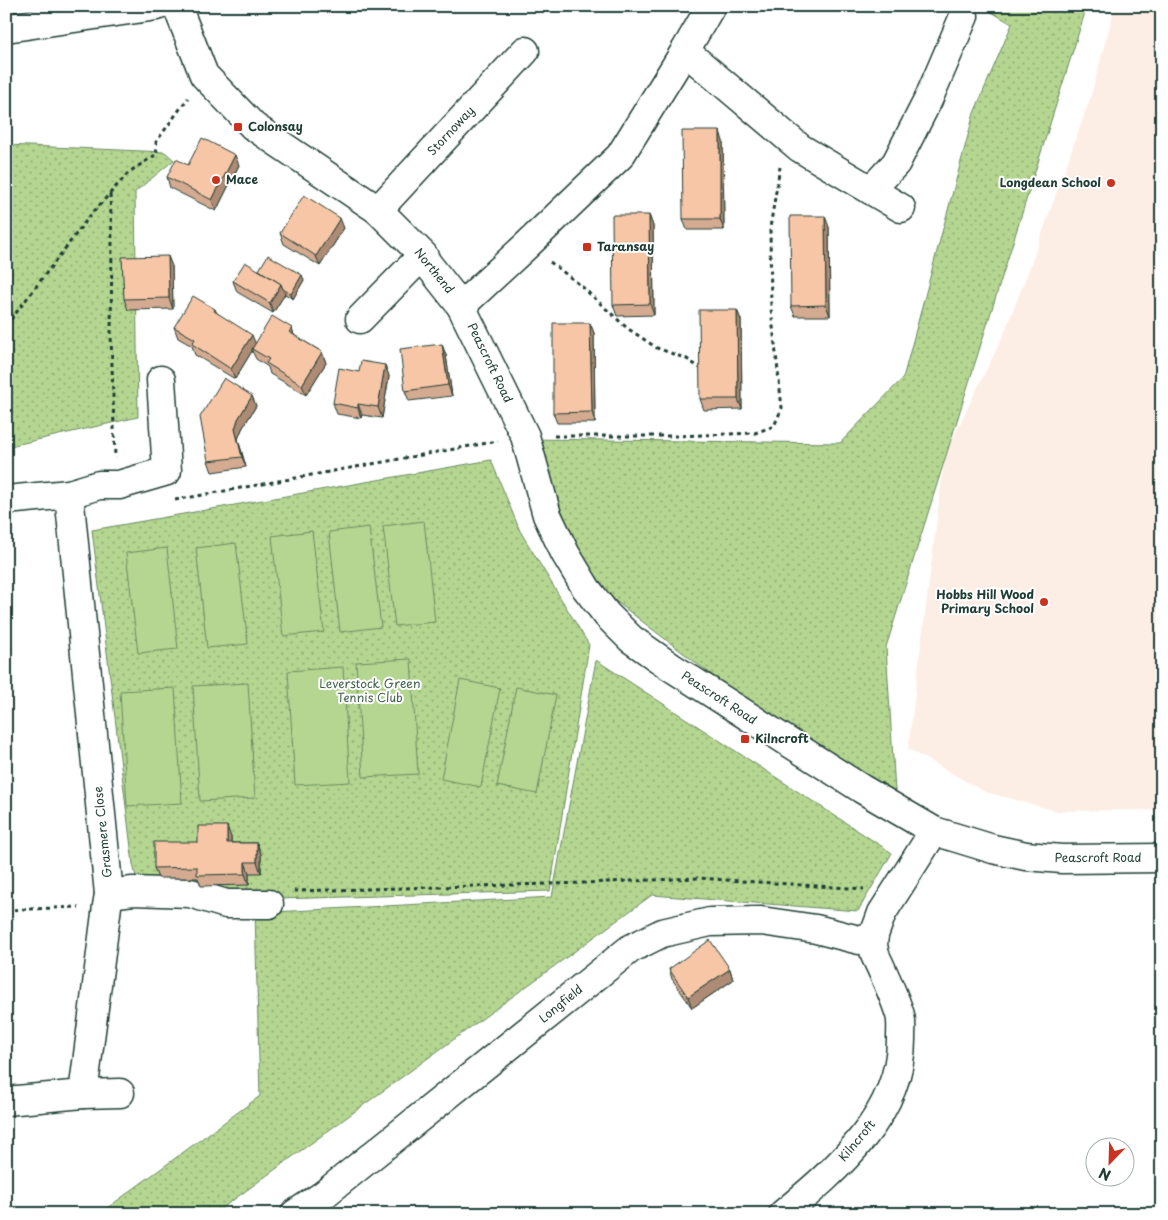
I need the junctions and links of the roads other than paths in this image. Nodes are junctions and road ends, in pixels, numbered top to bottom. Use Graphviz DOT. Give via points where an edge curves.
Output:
graph roads {
  1 [pos="157,6"];
  2 [pos="177,6"];
  3 [pos="711,6"];
  4 [pos="964,16"];
  5 [pos="6,28"];
  6 [pos="524,51"];
  7 [pos="685,51"];
  8 [pos="871,190"];
  9 [pos="901,208"];
  10 [pos="378,210"];
  11 [pos="423,255"];
  12 [pos="461,306"];
  13 [pos="360,319"];
  14 [pos="162,380"];
  15 [pos="69,494"];
  16 [pos="6,500"];
  17 [pos="934,831"];
  18 [pos="1162,858"];
  19 [pos="279,898"];
  20 [pos="108,900"];
  21 [pos="874,935"];
  22 [pos="120,1093"];
  23 [pos="83,1094"];
  24 [pos="6,1101"];
  25 [pos="799,1209"];
  26 [pos="295,1214"];
  1 -- 5 [label="street"];
  2 -- 10 [label="street, Northend" via="204,75 254,126"];
  3 -- 7 [label="street, Northend"];
  4 -- 8 [label="street" via="928,100 896,163"];
  6 -- 10 [label="street, Stornoway"];
  7 -- 8 [label="street" via="800,148"];
  7 -- 12 [label="street, Northend" via="620,156"];
  8 -- 9 [label="street"];
  10 -- 11 [label="street, Northend"];
  11 -- 12 [label="street, Northend"];
  11 -- 13 [label="street"];
  12 -- 17 [label="street, Peascroft Road" via="525,436 547,515 565,553 607,615 631,639 671,666 862,789"];
  14 -- 15 [label="street" via="167,471"];
  15 -- 16 [label="street"];
  15 -- 20 [label="street, Grasmere Close"];
  17 -- 18 [label="street, Peascroft Road" via="1026,856"];
  17 -- 21 [label="street, Kilncroft" via="882,913"];
  19 -- 20 [label="street" via="226,904 190,894 132,891"];
  20 -- 23 [label="street, Grasmere Close"];
  21 -- 25 [label="street, Kilncroft" via="875,955 901,1017 901,1054 890,1091 872,1127"];
  21 -- 26 [label="street, Longfield" via="858,940 816,929 761,921 710,922 662,933 630,948 322,1196"];
  22 -- 23 [label="street"];
  23 -- 24 [label="street"];
}
